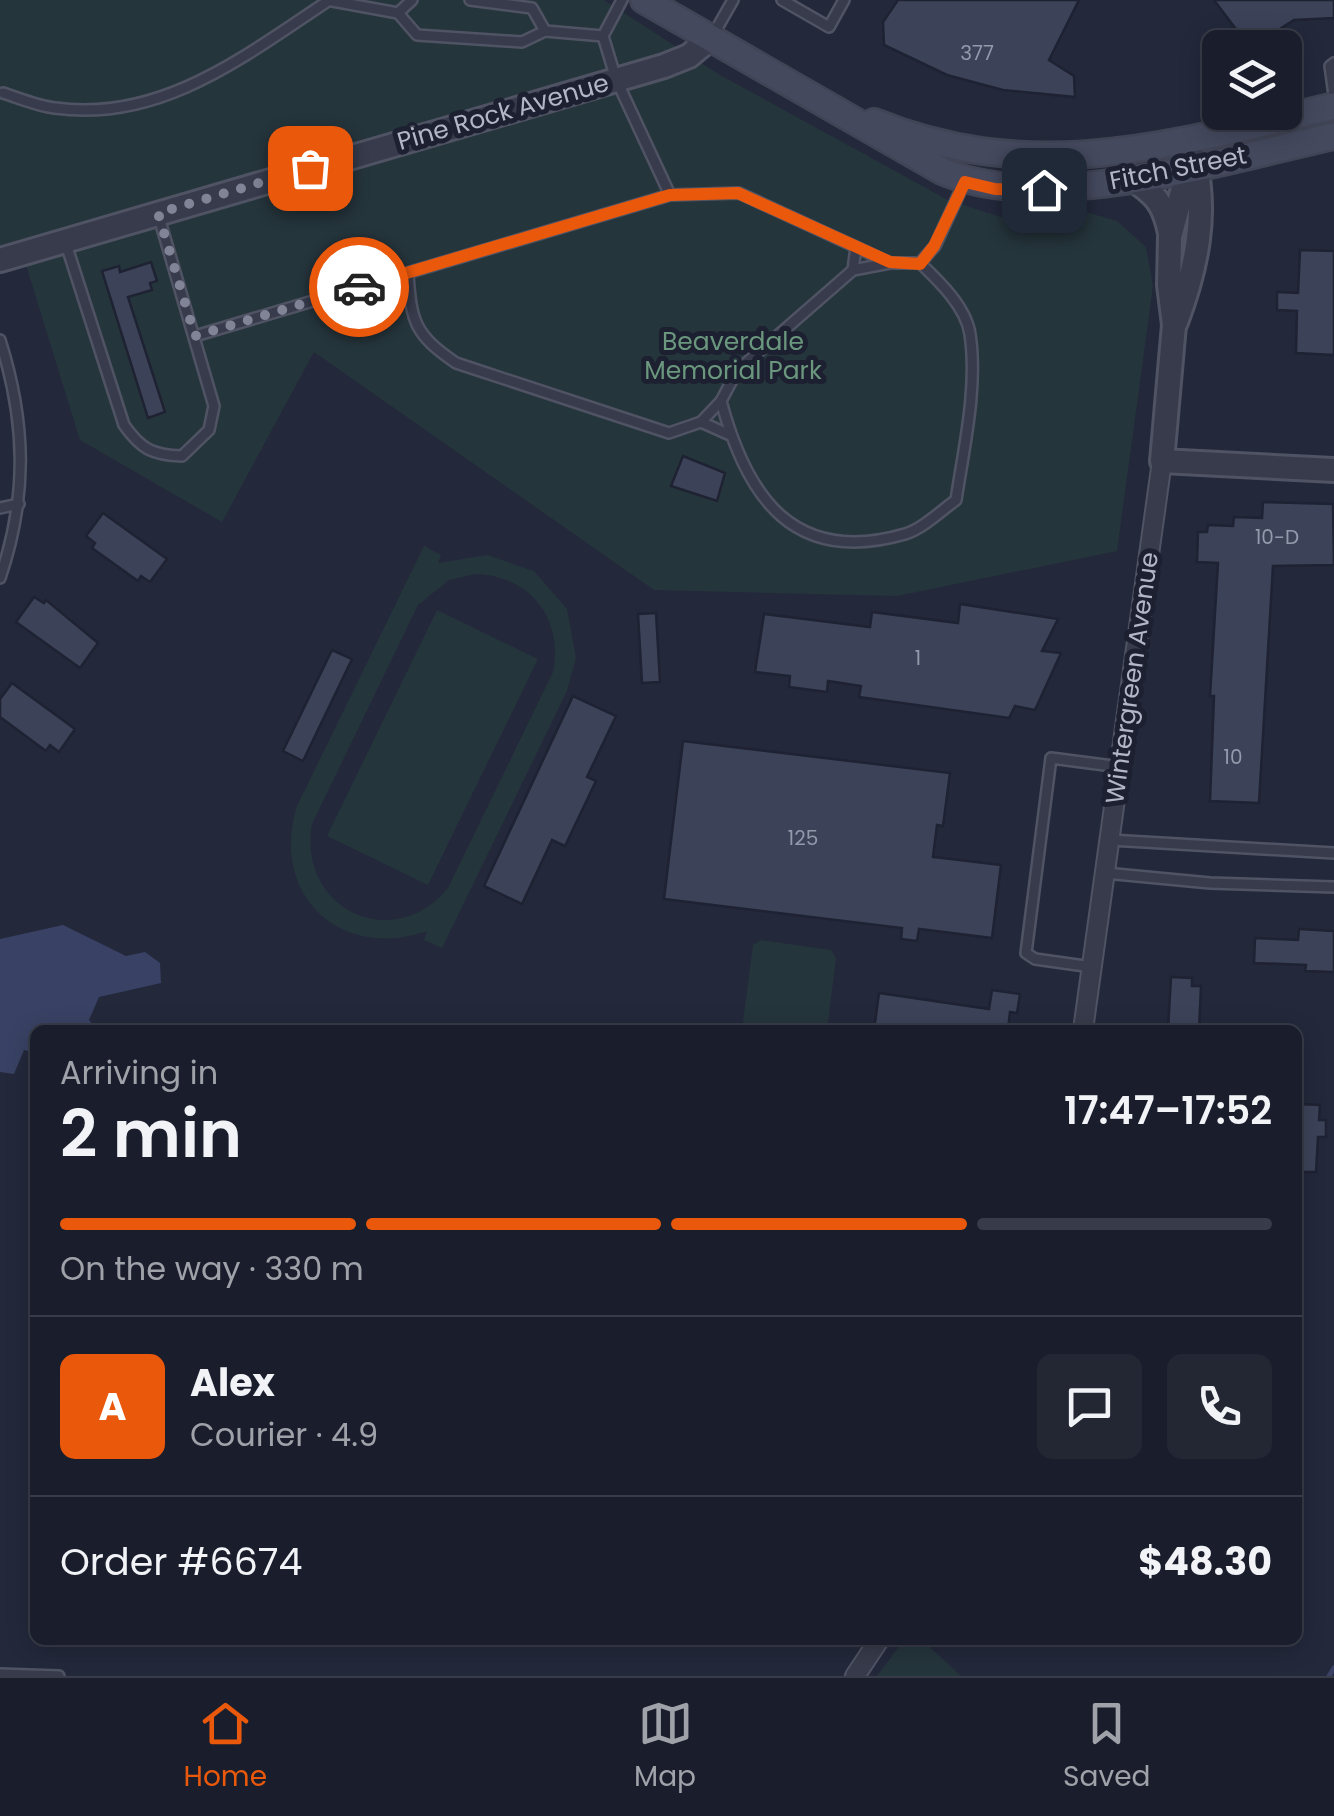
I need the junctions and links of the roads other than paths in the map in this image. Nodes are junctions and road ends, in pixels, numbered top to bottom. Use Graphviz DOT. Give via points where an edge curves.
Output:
graph roads {
  1 [pos="412,0"];
  2 [pos="470,0"];
  3 [pos="622,0"];
  4 [pos="644,0"];
  5 [pos="733,0"];
  6 [pos="782,0"];
  7 [pos="844,0"];
  8 [pos="327,1"];
  9 [pos="398,12"];
  10 [pos="546,31"];
  11 [pos="603,36"];
  12 [pos="712,37"];
  13 [pos="1334,63"];
  14 [pos="616,79"];
  15 [pos="1,91"];
  16 [pos="805,94"];
  17 [pos="1334,95"];
  18 [pos="1334,106"];
  19 [pos="1334,136"];
  20 [pos="1192,154"];
  21 [pos="1131,178"];
  22 [pos="965,182"];
  23 [pos="670,195"];
  24 [pos="158,213"];
  25 [pos="1170,238"];
  26 [pos="65,241"];
  27 [pos="856,246"];
  28 [pos="0,260"];
  29 [pos="890,262"];
  30 [pos="920,264"];
  31 [pos="853,270"];
  32 [pos="408,273"];
  33 [pos="1174,325"];
  34 [pos="195,336"];
  35 [pos="0,340"];
  36 [pos="721,401"];
  37 [pos="701,422"];
  38 [pos="730,435"];
  39 [pos="1162,461"];
  40 [pos="1334,470"];
  41 [pos="20,504"];
  42 [pos="0,508"];
  43 [pos="0,578"];
  44 [pos="1120,767"];
  45 [pos="1110,840"];
  46 [pos="1334,853"];
  47 [pos="1105,873"];
  48 [pos="1334,887"];
  49 [pos="1092,967"];
  50 [pos="1083,1025"];
  51 [pos="875,1645"];
  52 [pos="0,1674"];
  53 [pos="59,1676"];
  54 [pos="855,1676"];
  1 -- 9 [label="lane"];
  2 -- 10 [label="lane" via="532,8"];
  3 -- 11 [label="lane"];
  4 -- 12 [label="main road, Fitch Street"];
  5 -- 12 [label="lane"];
  6 -- 7 [label="lane" via="830,27"];
  8 -- 9 [label="lane"];
  8 -- 15 [label="lane" via="215,76 132,108 54,108"];
  9 -- 10 [label="lane" via="417,34 522,42"];
  10 -- 11 [label="lane"];
  11 -- 14 [label="lane"];
  12 -- 14 [label="street, Pine Rock Avenue" via="689,56"];
  12 -- 16 [label="main road, Fitch Street"];
  13 -- 17 [label="lane"];
  14 -- 23 [label="lane"];
  14 -- 24 [label="street, Pine Rock Avenue"];
  16 -- 20 [label="main road, Fitch Street" via="892,129 1012,156"];
  16 -- 22 [label="main road, Fitch Street"];
  18 -- 20 [label="main road, Fitch Street"];
  19 -- 20 [label="main road, Fitch Street"];
  20 -- 21 [label="main road, Fitch Street"];
  20 -- 25 [label="street, Wintergreen Avenue"];
  20 -- 33 [label="street, Wintergreen Avenue" via="1202,184 1201,216 1189,287"];
  21 -- 22 [label="main road, Fitch Street" via="1024,190"];
  21 -- 25 [label="street" via="1165,208"];
  22 -- 30 [label="lane"];
  23 -- 27 [label="lane" via="738,193"];
  23 -- 32 [label="lane"];
  24 -- 26 [label="street, Pine Rock Avenue"];
  24 -- 34 [label="lane"];
  25 -- 33 [label="street, Wintergreen Avenue"];
  26 -- 28 [label="street, Pine Rock Avenue"];
  26 -- 34 [label="lane" via="124,425 155,456 182,456 209,430 214,406"];
  27 -- 29 [label="lane"];
  27 -- 31 [label="lane"];
  29 -- 30 [label="lane"];
  29 -- 31 [label="lane"];
  30 -- 38 [label="lane" via="944,285 970,331 969,413 956,500 908,534 837,544 784,522 751,484"];
  31 -- 36 [label="lane" via="737,372"];
  32 -- 34 [label="lane"];
  32 -- 37 [label="lane" via="410,315 427,343 456,363 669,433"];
  33 -- 39 [label="street, Wintergreen Avenue"];
  35 -- 41 [label="lane" via="20,415"];
  36 -- 37 [label="lane"];
  36 -- 38 [label="lane"];
  37 -- 38 [label="lane"];
  39 -- 40 [label="street"];
  39 -- 44 [label="street, Wintergreen Avenue"];
  41 -- 42 [label="lane"];
  41 -- 43 [label="lane"];
  44 -- 45 [label="street, Wintergreen Avenue"];
  44 -- 49 [label="lane" via="1051,758 1026,953"];
  45 -- 46 [label="lane"];
  45 -- 47 [label="street, Wintergreen Avenue"];
  47 -- 48 [label="lane"];
  47 -- 49 [label="street, Wintergreen Avenue"];
  49 -- 50 [label="street, Wintergreen Avenue"];
  51 -- 54 [label="street"];
  52 -- 53 [label="lane"];
}
